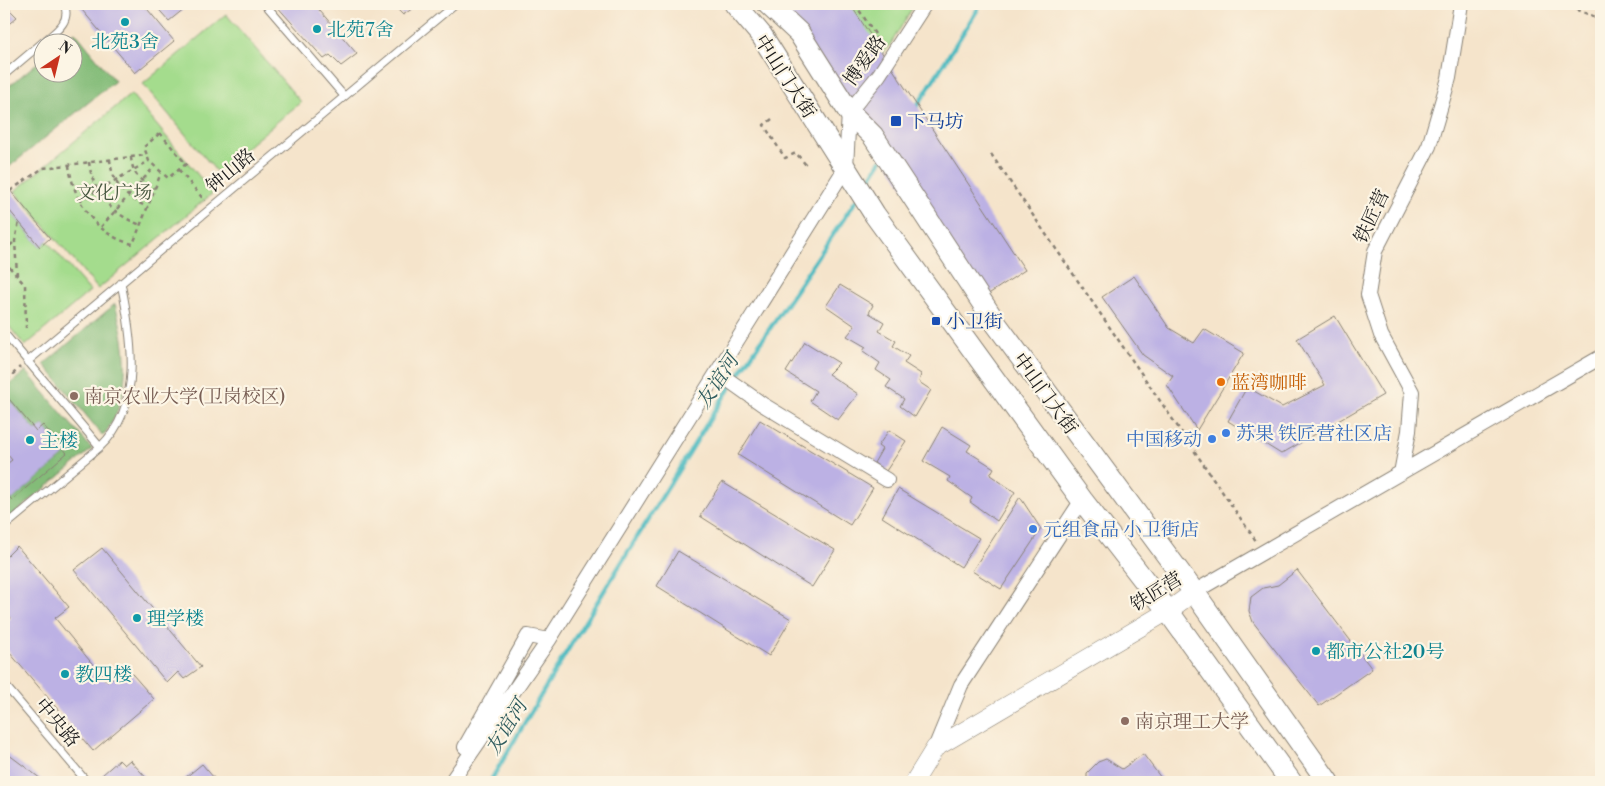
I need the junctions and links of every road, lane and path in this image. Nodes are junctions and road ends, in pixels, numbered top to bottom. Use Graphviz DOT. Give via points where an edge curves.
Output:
graph roads {
  1 [pos="64,4"];
  2 [pos="265,4"];
  3 [pos="455,4"];
  4 [pos="735,4"];
  5 [pos="768,4"];
  6 [pos="855,4"];
  7 [pos="863,4"];
  8 [pos="925,4"];
  9 [pos="1461,4"];
  10 [pos="1561,4"];
  11 [pos="866,8"];
  12 [pos="1601,19"];
  13 [pos="55,32"];
  14 [pos="32,52"];
  15 [pos="858,63"];
  16 [pos="4,75"];
  17 [pos="344,96"];
  18 [pos="849,112"];
  19 [pos="772,119"];
  20 [pos="992,154"];
  21 [pos="146,155"];
  22 [pos="131,157"];
  23 [pos="110,159"];
  24 [pos="149,161"];
  25 [pos="89,162"];
  26 [pos="69,165"];
  27 [pos="806,165"];
  28 [pos="154,167"];
  29 [pos="846,167"];
  30 [pos="134,170"];
  31 [pos="179,170"];
  32 [pos="161,173"];
  33 [pos="115,180"];
  34 [pos="142,181"];
  35 [pos="155,188"];
  36 [pos="97,190"];
  37 [pos="4,196"];
  38 [pos="128,196"];
  39 [pos="79,200"];
  40 [pos="148,207"];
  41 [pos="210,208"];
  42 [pos="114,212"];
  43 [pos="19,222"];
  44 [pos="141,225"];
  45 [pos="101,227"];
  46 [pos="15,241"];
  47 [pos="4,251"];
  48 [pos="4,261"];
  49 [pos="17,276"];
  50 [pos="122,284"];
  51 [pos="26,328"];
  52 [pos="4,333"];
  53 [pos="1601,357"];
  54 [pos="27,362"];
  55 [pos="721,374"];
  56 [pos="6,380"];
  57 [pos="100,447"];
  58 [pos="1401,473"];
  59 [pos="887,480"];
  60 [pos="1082,500"];
  61 [pos="4,526"];
  62 [pos="1264,553"];
  63 [pos="1194,592"];
  64 [pos="1168,610"];
  65 [pos="550,640"];
  66 [pos="4,684"];
  67 [pos="935,748"];
  68 [pos="87,782"];
  69 [pos="446,782"];
  70 [pos="451,782"];
  71 [pos="914,782"];
  72 [pos="1291,782"];
  73 [pos="1328,782"];
  1 -- 13 [label="lane" via="64,24"];
  2 -- 17 [label="lane"];
  3 -- 17 [label="lane, 钟山路"];
  4 -- 29 [label="main road, 中山门大街" via="762,36"];
  5 -- 18 [label="main road, 中山门大街" via="799,33"];
  6 -- 15 [label="path" via="877,37"];
  7 -- 11 [label="path"];
  8 -- 18 [label="street, 博爱路" via="879,75"];
  9 -- 58 [label="street, 铁匠营" via="1449,78 1429,146 1375,251 1368,295 1381,335 1412,392"];
  10 -- 12 [label="path"];
  14 -- 16 [label="lane"];
  17 -- 41 [label="lane, 钟山路"];
  18 -- 29 [label="street"];
  18 -- 63 [label="main road, 中山门大街" via="873,136 996,325"];
  19 -- 27 [label="path" via="764,125 785,158 796,152"];
  20 -- 62 [label="path"];
  21 -- 22 [label="path"];
  21 -- 24 [label="path"];
  21 -- 31 [label="path" via="144,147 160,134 186,164"];
  22 -- 23 [label="path"];
  22 -- 30 [label="path"];
  23 -- 25 [label="path"];
  23 -- 33 [label="path"];
  24 -- 28 [label="path"];
  24 -- 30 [label="path"];
  25 -- 26 [label="path"];
  25 -- 36 [label="path"];
  26 -- 37 [label="path" via="42,168"];
  26 -- 39 [label="path" via="72,185"];
  28 -- 32 [label="path"];
  28 -- 34 [label="path"];
  29 -- 55 [label="street"];
  29 -- 60 [label="main road, 中山门大街" via="875,215"];
  30 -- 33 [label="path"];
  30 -- 34 [label="path"];
  31 -- 32 [label="path" via="168,178"];
  31 -- 41 [label="path"];
  32 -- 35 [label="path"];
  33 -- 36 [label="path"];
  33 -- 38 [label="path"];
  34 -- 35 [label="path"];
  34 -- 38 [label="path"];
  35 -- 40 [label="path"];
  36 -- 39 [label="path"];
  36 -- 42 [label="path"];
  38 -- 40 [label="path"];
  38 -- 42 [label="path"];
  39 -- 45 [label="path"];
  40 -- 44 [label="path"];
  41 -- 50 [label="lane, 钟山路"];
  42 -- 44 [label="path"];
  42 -- 45 [label="path"];
  43 -- 46 [label="path"];
  44 -- 45 [label="path" via="133,244 118,239"];
  46 -- 47 [label="path"];
  46 -- 49 [label="path"];
  48 -- 49 [label="path"];
  49 -- 51 [label="path" via="25,285"];
  50 -- 54 [label="lane, 钟山路"];
  50 -- 57 [label="lane" via="130,337 130,381 125,410"];
  52 -- 54 [label="lane"];
  53 -- 58 [label="street, 铁匠营"];
  54 -- 56 [label="path"];
  54 -- 57 [label="lane"];
  55 -- 59 [label="street" via="762,404"];
  55 -- 65 [label="street"];
  57 -- 61 [label="lane"];
  58 -- 62 [label="street, 铁匠营"];
  60 -- 64 [label="main road, 中山门大街"];
  60 -- 67 [label="street" via="961,684"];
  62 -- 63 [label="street, 铁匠营"];
  63 -- 64 [label="street, 铁匠营"];
  63 -- 73 [label="main road, 中山门大街"];
  64 -- 67 [label="street, 铁匠营"];
  64 -- 72 [label="main road, 中山门大街"];
  65 -- 69 [label="street" via="528,636"];
  65 -- 70 [label="street"];
  66 -- 68 [label="lane, 中央路"];
  67 -- 71 [label="street"];
}
